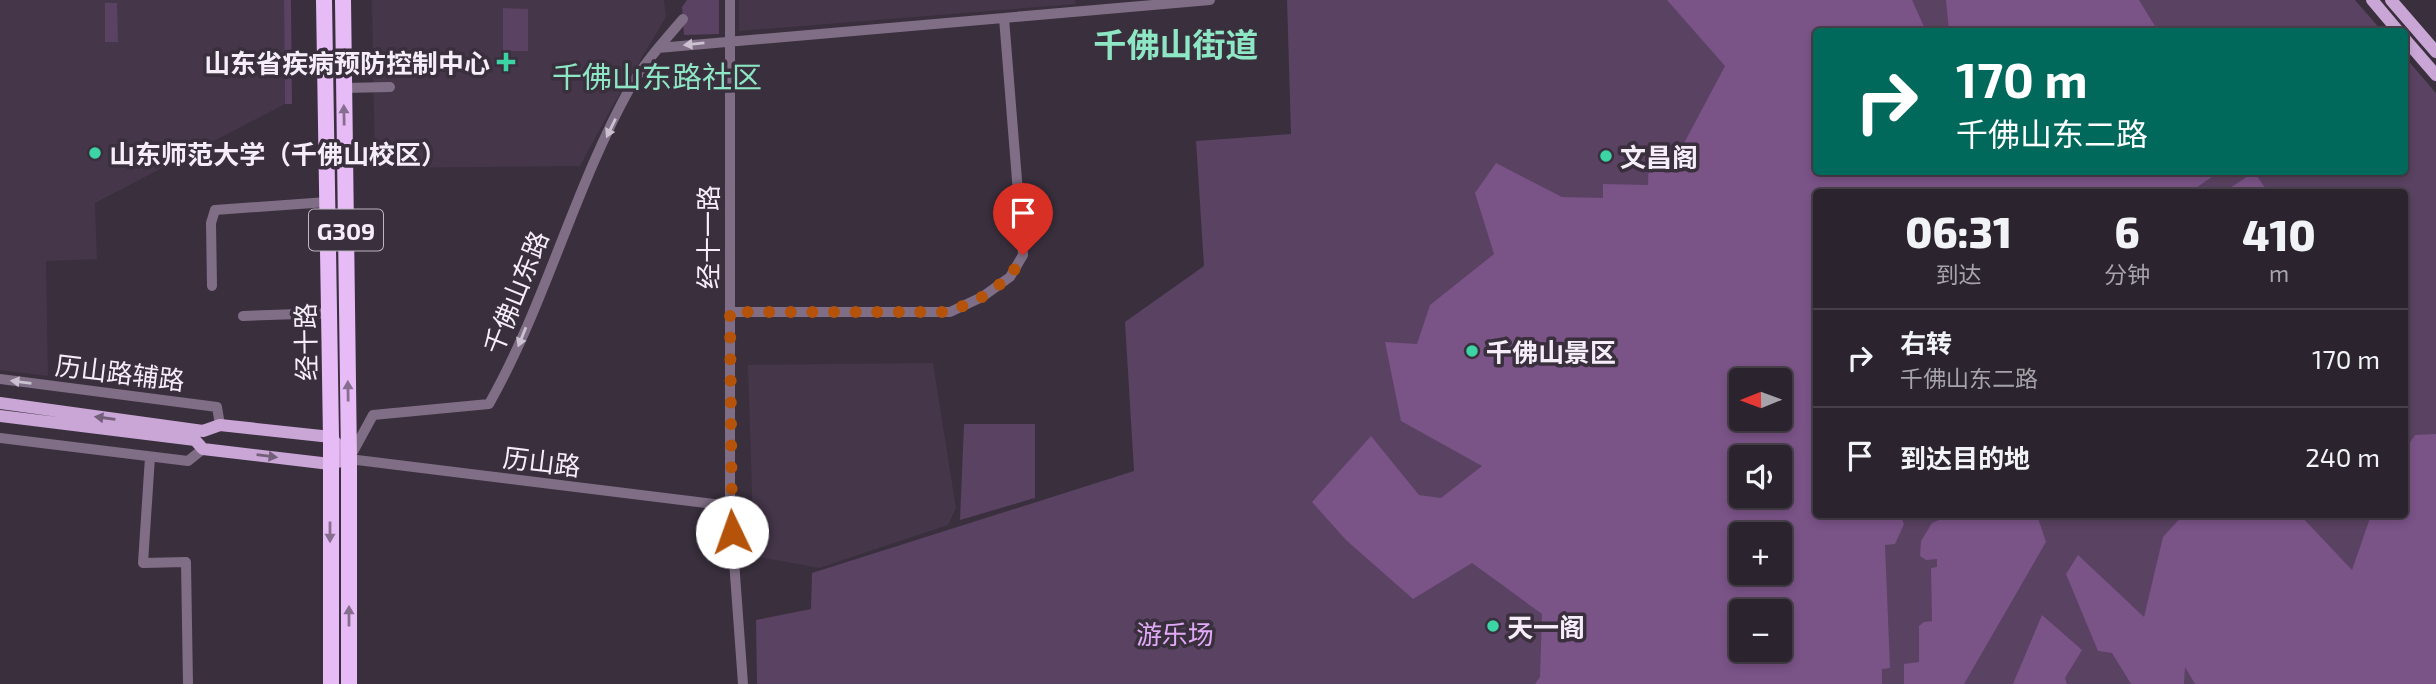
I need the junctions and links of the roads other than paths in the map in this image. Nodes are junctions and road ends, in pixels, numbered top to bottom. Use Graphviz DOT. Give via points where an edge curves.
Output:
graph roads {
  1 [pos="324,0"];
  2 [pos="343,0"];
  3 [pos="730,0"];
  4 [pos="1210,0"];
  5 [pos="2372,0"];
  6 [pos="2391,0"];
  7 [pos="1004,18"];
  8 [pos="683,19"];
  9 [pos="2396,28"];
  10 [pos="730,41"];
  11 [pos="2408,43"];
  12 [pos="658,48"];
  13 [pos="2436,52"];
  14 [pos="2436,75"];
  15 [pos="390,87"];
  16 [pos="344,88"];
  17 [pos="327,202"];
  18 [pos="212,286"];
  19 [pos="730,312"];
  20 [pos="329,313"];
  21 [pos="243,316"];
  22 [pos="0,379"];
  23 [pos="0,403"];
  24 [pos="0,416"];
  25 [pos="220,425"];
  26 [pos="0,438"];
  27 [pos="331,438"];
  28 [pos="203,449"];
  29 [pos="150,457"];
  30 [pos="349,459"];
  31 [pos="330,464"];
  32 [pos="730,506"];
  33 [pos="188,684"];
  34 [pos="331,684"];
  35 [pos="349,684"];
  36 [pos="743,684"];
  1 -- 17 [label="highway, 经十路 / G309"];
  2 -- 16 [label="highway, 经十路 / G309"];
  3 -- 10 [label="street, 经十一路"];
  4 -- 7 [label="street"];
  5 -- 9 [label="main road"];
  6 -- 13 [label="main road"];
  7 -- 10 [label="street"];
  7 -- 19 [label="street" via="1023,255 1010,277 950,312"];
  8 -- 12 [label="street, 千佛山东路"];
  10 -- 12 [label="street, one-way"];
  10 -- 19 [label="street, 经十一路"];
  11 -- 14 [label="main road"];
  12 -- 30 [label="street, 千佛山东路, one-way" via="631,85 592,166 512,363 489,404 373,415"];
  15 -- 16 [label="street"];
  30 -- 16 [label="highway, 经十路 / G309, one-way"];
  17 -- 18 [label="street" via="215,210"];
  17 -- 20 [label="highway, 经十路 / G309"];
  19 -- 32 [label="street, 经十一路"];
  20 -- 21 [label="street"];
  20 -- 27 [label="highway, 经十路 / G309"];
  25 -- 22 [label="street, 历山路辅路, one-way" via="217,407"];
  25 -- 23 [label="main road, one-way" via="203,431"];
  24 -- 28 [label="main road, 历山路" via="195,440"];
  25 -- 27 [label="main road"];
  26 -- 29 [label="street"];
  27 -- 30 [label="main road"];
  27 -- 31 [label="highway, 经十路 / G309"];
  28 -- 29 [label="street" via="188,461"];
  28 -- 31 [label="main road, 历山路, one-way"];
  29 -- 33 [label="street" via="143,563 186,562"];
  30 -- 31 [label="main road, 历山路"];
  30 -- 32 [label="street, 历山路"];
  35 -- 30 [label="highway, 经十路 / G309, one-way"];
  31 -- 34 [label="highway, 经十路 / G309, one-way"];
  32 -- 36 [label="street, 经十一路"];
}
